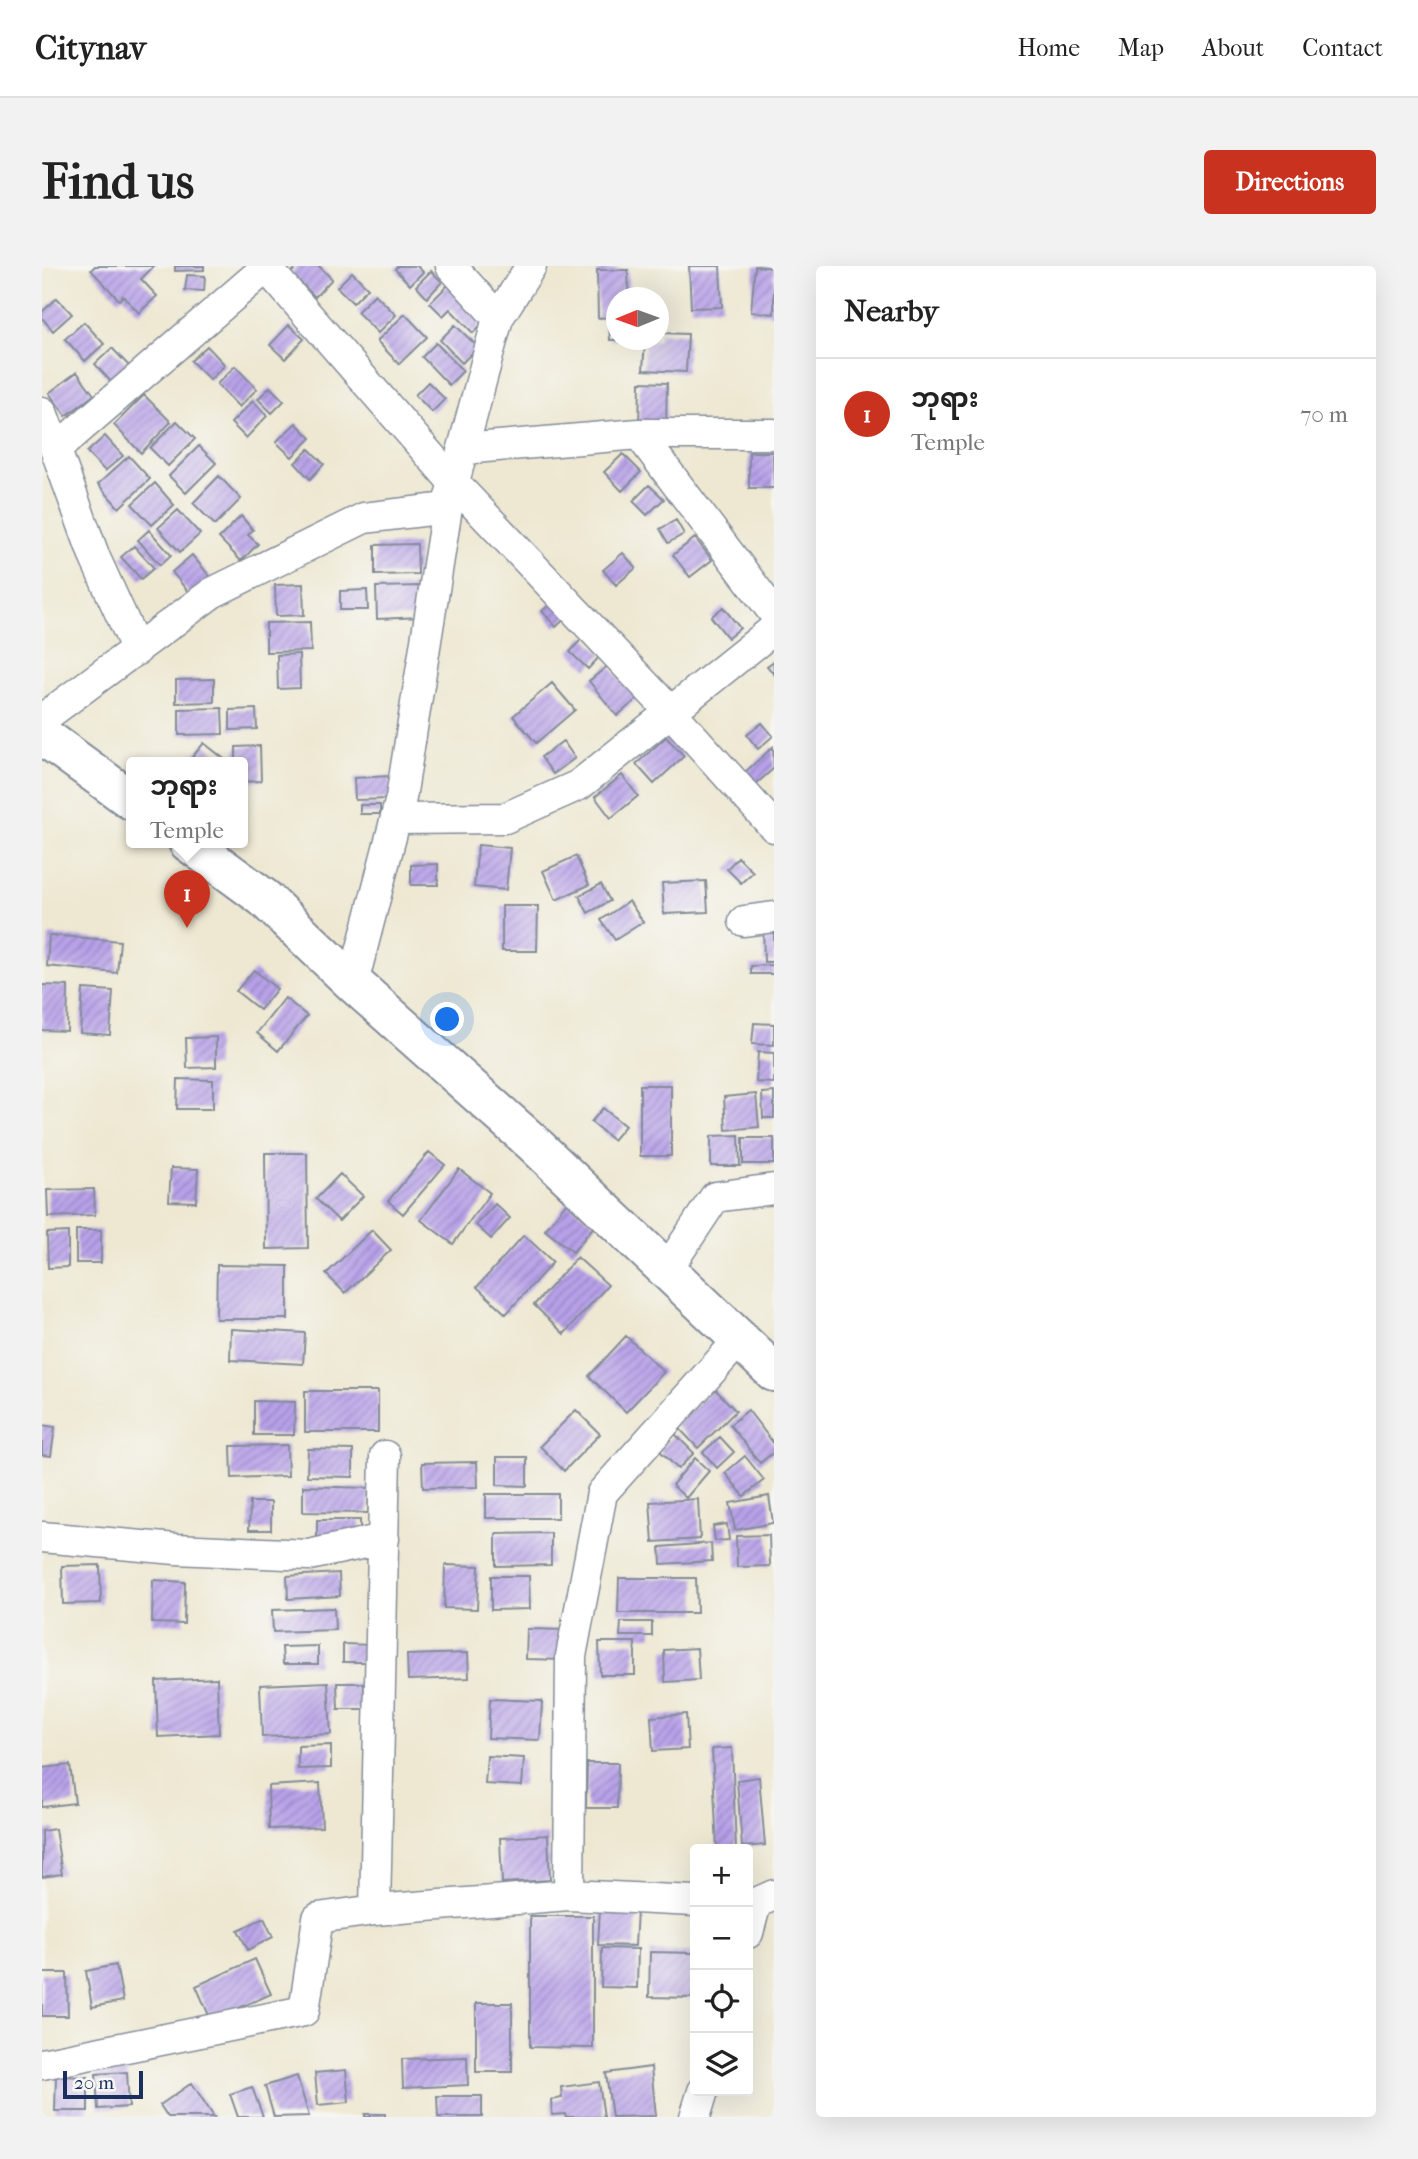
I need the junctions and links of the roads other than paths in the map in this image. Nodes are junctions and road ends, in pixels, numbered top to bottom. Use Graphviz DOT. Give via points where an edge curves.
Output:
graph roads {
  1 [pos="451,266"];
  2 [pos="531,266"];
  3 [pos="267,267"];
  4 [pos="498,318"];
  5 [pos="42,412"];
  6 [pos="639,434"];
  7 [pos="774,434"];
  8 [pos="56,449"];
  9 [pos="463,449"];
  10 [pos="451,495"];
  11 [pos="774,613"];
  12 [pos="774,628"];
  13 [pos="137,649"];
  14 [pos="670,711"];
  15 [pos="42,719"];
  16 [pos="42,735"];
  17 [pos="126,796"];
  18 [pos="396,819"];
  19 [pos="774,827"];
  20 [pos="196,848"];
  21 [pos="774,917"];
  22 [pos="744,921"];
  23 [pos="353,983"];
  24 [pos="774,1189"];
  25 [pos="666,1271"];
  26 [pos="740,1340"];
  27 [pos="774,1373"];
  28 [pos="385,1456"];
  29 [pos="42,1537"];
  30 [pos="384,1539"];
  31 [pos="569,1895"];
  32 [pos="759,1900"];
  33 [pos="690,1901"];
  34 [pos="375,1910"];
  35 [pos="753,1918"];
  36 [pos="42,2064"];
  37 [pos="701,2096"];
  38 [pos="695,2117"];
  1 -- 4 [label="street"];
  2 -- 4 [label="street"];
  3 -- 8 [label="street"];
  3 -- 10 [label="street"];
  4 -- 9 [label="street"];
  5 -- 8 [label="street"];
  6 -- 7 [label="street"];
  6 -- 9 [label="street"];
  6 -- 11 [label="street"];
  8 -- 13 [label="street" via="95,558"];
  9 -- 10 [label="street"];
  10 -- 13 [label="street" via="364,518 212,593"];
  10 -- 14 [label="street"];
  10 -- 18 [label="street"];
  12 -- 14 [label="street"];
  13 -- 15 [label="street"];
  14 -- 18 [label="street" via="579,785 505,818"];
  14 -- 19 [label="street"];
  16 -- 17 [label="highway"];
  18 -- 23 [label="street"];
  20 -- 23 [label="highway" via="264,898"];
  21 -- 22 [label="street"];
  23 -- 25 [label="highway" via="532,1142"];
  24 -- 25 [label="street" via="715,1197"];
  25 -- 26 [label="highway"];
  26 -- 27 [label="highway"];
  26 -- 31 [label="street" via="602,1493 571,1656"];
  28 -- 30 [label="street"];
  29 -- 30 [label="street" via="309,1555"];
  30 -- 34 [label="street"];
  31 -- 33 [label="street"];
  31 -- 34 [label="street"];
  32 -- 35 [label="street"];
  34 -- 36 [label="street" via="318,1918 304,2011"];
  37 -- 38 [label="street"];
}
